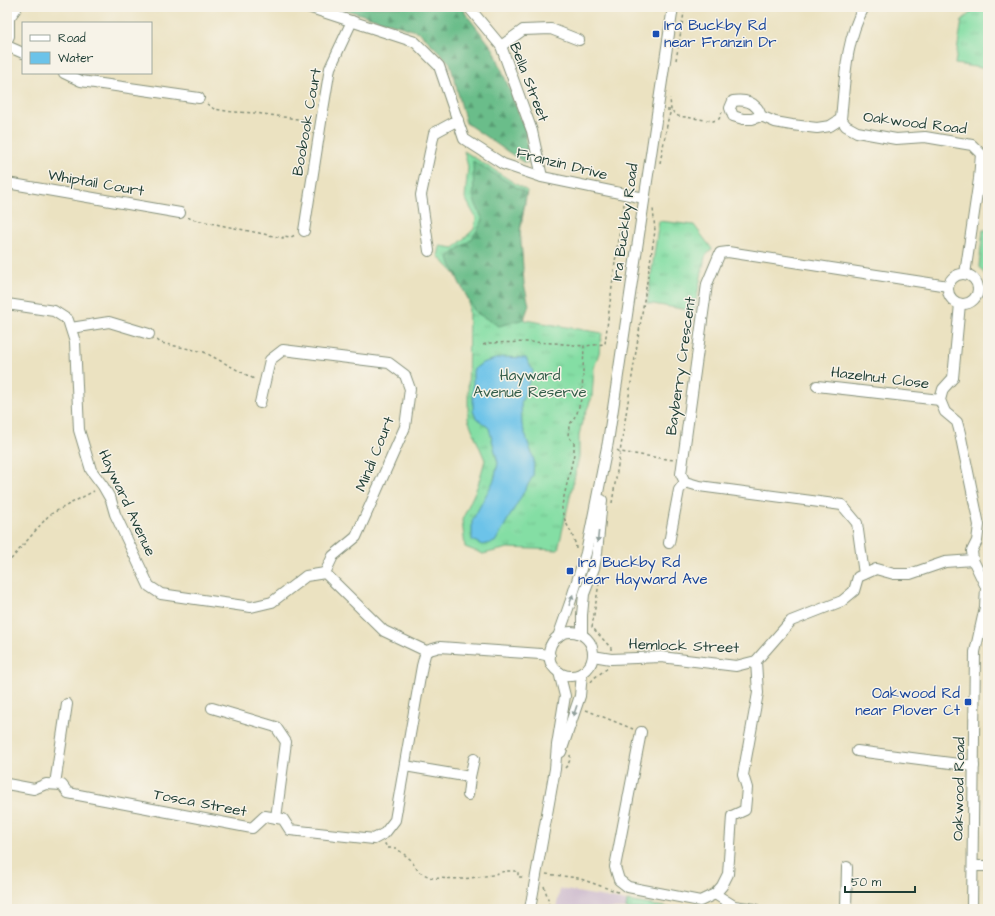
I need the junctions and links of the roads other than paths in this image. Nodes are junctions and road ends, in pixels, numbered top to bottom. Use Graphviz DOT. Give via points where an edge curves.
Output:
graph roads {
  1 [pos="17,7"];
  2 [pos="308,7"];
  3 [pos="471,7"];
  4 [pos="672,7"];
  5 [pos="864,7"];
  6 [pos="352,21"];
  7 [pos="7,40"];
  8 [pos="580,40"];
  9 [pos="7,46"];
  10 [pos="501,46"];
  11 [pos="22,53"];
  12 [pos="66,74"];
  13 [pos="199,98"];
  14 [pos="761,116"];
  15 [pos="841,119"];
  16 [pos="458,120"];
  17 [pos="985,153"];
  18 [pos="542,177"];
  19 [pos="7,183"];
  20 [pos="644,198"];
  21 [pos="180,213"];
  22 [pos="304,231"];
  23 [pos="429,251"];
  24 [pos="965,274"];
  25 [pos="948,286"];
  26 [pos="983,291"];
  27 [pos="7,304"];
  28 [pos="960,304"];
  29 [pos="71,328"];
  30 [pos="149,334"];
  31 [pos="817,386"];
  32 [pos="940,400"];
  33 [pos="260,403"];
  34 [pos="608,442"];
  35 [pos="686,482"];
  36 [pos="669,543"];
  37 [pos="973,560"];
  38 [pos="325,573"];
  39 [pos="864,574"];
  40 [pos="582,634"];
  41 [pos="554,636"];
  42 [pos="426,651"];
  43 [pos="545,655"];
  44 [pos="593,656"];
  45 [pos="756,661"];
  46 [pos="559,672"];
  47 [pos="582,673"];
  48 [pos="67,704"];
  49 [pos="212,708"];
  50 [pos="640,732"];
  51 [pos="857,751"];
  52 [pos="474,760"];
  53 [pos="405,766"];
  54 [pos="974,766"];
  55 [pos="559,770"];
  56 [pos="470,777"];
  57 [pos="7,784"];
  58 [pos="55,784"];
  59 [pos="468,795"];
  60 [pos="276,818"];
  61 [pos="973,866"];
  62 [pos="988,866"];
  63 [pos="847,867"];
  64 [pos="715,894"];
  65 [pos="530,909"];
  66 [pos="755,909"];
  67 [pos="846,909"];
  68 [pos="974,909"];
  1 -- 7 [label="street" via="9,18"];
  2 -- 6 [label="street, Franzin Drive"];
  3 -- 10 [label="street, Bella Street"];
  4 -- 20 [label="street, Ira Buckby Road"];
  5 -- 15 [label="street, Oakwood Road" via="851,40"];
  6 -- 16 [label="street, Franzin Drive" via="415,42 438,66"];
  6 -- 22 [label="street, Boobook Court" via="330,68"];
  8 -- 10 [label="street" via="551,29 523,30"];
  9 -- 11 [label="street"];
  10 -- 18 [label="street, Bella Street" via="532,131"];
  12 -- 13 [label="street" via="81,81"];
  14 -- 14 [label="street" via="743,119 733,116 730,108 733,101 741,100 756,107"];
  14 -- 15 [label="street" via="775,122 817,128 830,126"];
  15 -- 17 [label="street, Oakwood Road" via="846,126 857,132 896,139 925,137 972,145"];
  16 -- 18 [label="street, Franzin Drive" via="464,138 503,164"];
  16 -- 23 [label="street" via="434,133 422,195"];
  17 -- 24 [label="street, Oakwood Road"];
  18 -- 20 [label="street, Franzin Drive"];
  19 -- 21 [label="street, Whiptail Court"];
  20 -- 34 [label="street, Ira Buckby Road"];
  24 -- 25 [label="street" via="955,276"];
  24 -- 26 [label="street" via="976,281"];
  25 -- 28 [label="street" via="948,294"];
  25 -- 35 [label="street, Bayberry Crescent" via="728,252 720,253 707,284 681,474"];
  26 -- 28 [label="street" via="971,301"];
  27 -- 29 [label="street" via="54,311 68,320"];
  28 -- 32 [label="street" via="953,378 943,389"];
  29 -- 30 [label="street" via="110,322"];
  29 -- 38 [label="street, Hayward Avenue" via="79,430 91,470 111,500 149,586 161,594 251,606 272,602 306,576"];
  31 -- 32 [label="street, Hazelnut Close"];
  32 -- 37 [label="street" via="945,412 957,422 979,525 977,541 972,551"];
  33 -- 38 [label="street, Mindi Court" via="270,360 283,350 389,363 404,375 410,388 404,427 356,536 333,556"];
  34 -- 40 [label="street, Ira Buckby Road, one-way" via="597,553 584,594"];
  41 -- 34 [label="street, Ira Buckby Road, one-way" via="575,589 586,553"];
  35 -- 36 [label="street" via="679,490"];
  35 -- 39 [label="street" via="699,486 842,505 857,524"];
  37 -- 39 [label="street" via="945,562 910,574 894,574 876,569"];
  37 -- 54 [label="street, Oakwood Road" via="986,587 985,607 975,652"];
  38 -- 42 [label="street" via="384,631"];
  39 -- 45 [label="street, Hemlock Street" via="858,577 854,591 842,601 791,621"];
  40 -- 41 [label="street" via="570,632"];
  40 -- 44 [label="street" via="591,644"];
  41 -- 43 [label="street"];
  42 -- 43 [label="street" via="440,647"];
  42 -- 53 [label="street"];
  43 -- 46 [label="street"];
  44 -- 45 [label="street, Hemlock Street" via="611,659 662,657 736,666"];
  44 -- 47 [label="street" via="592,663"];
  45 -- 64 [label="street" via="758,693 743,775 747,788 745,810 732,816 728,874"];
  46 -- 47 [label="street" via="571,676"];
  46 -- 55 [label="street" via="566,696 557,745"];
  47 -- 55 [label="street, one-way" via="580,696"];
  48 -- 58 [label="street"];
  49 -- 60 [label="street" via="276,727 286,742"];
  50 -- 64 [label="street" via="615,867 619,880 628,887 700,901"];
  51 -- 54 [label="street"];
  52 -- 56 [label="street"];
  53 -- 56 [label="street"];
  53 -- 60 [label="street" via="395,820 385,833 374,839 290,830 283,819"];
  54 -- 61 [label="street, Oakwood Road"];
  55 -- 65 [label="street"];
  56 -- 59 [label="street"];
  57 -- 58 [label="street" via="34,789 46,784"];
  58 -- 60 [label="street, Tosca Street" via="62,785 68,793 252,828 265,816"];
  61 -- 62 [label="street"];
  61 -- 68 [label="street, Oakwood Road"];
  63 -- 67 [label="street"];
  64 -- 66 [label="street" via="734,906"];
}
